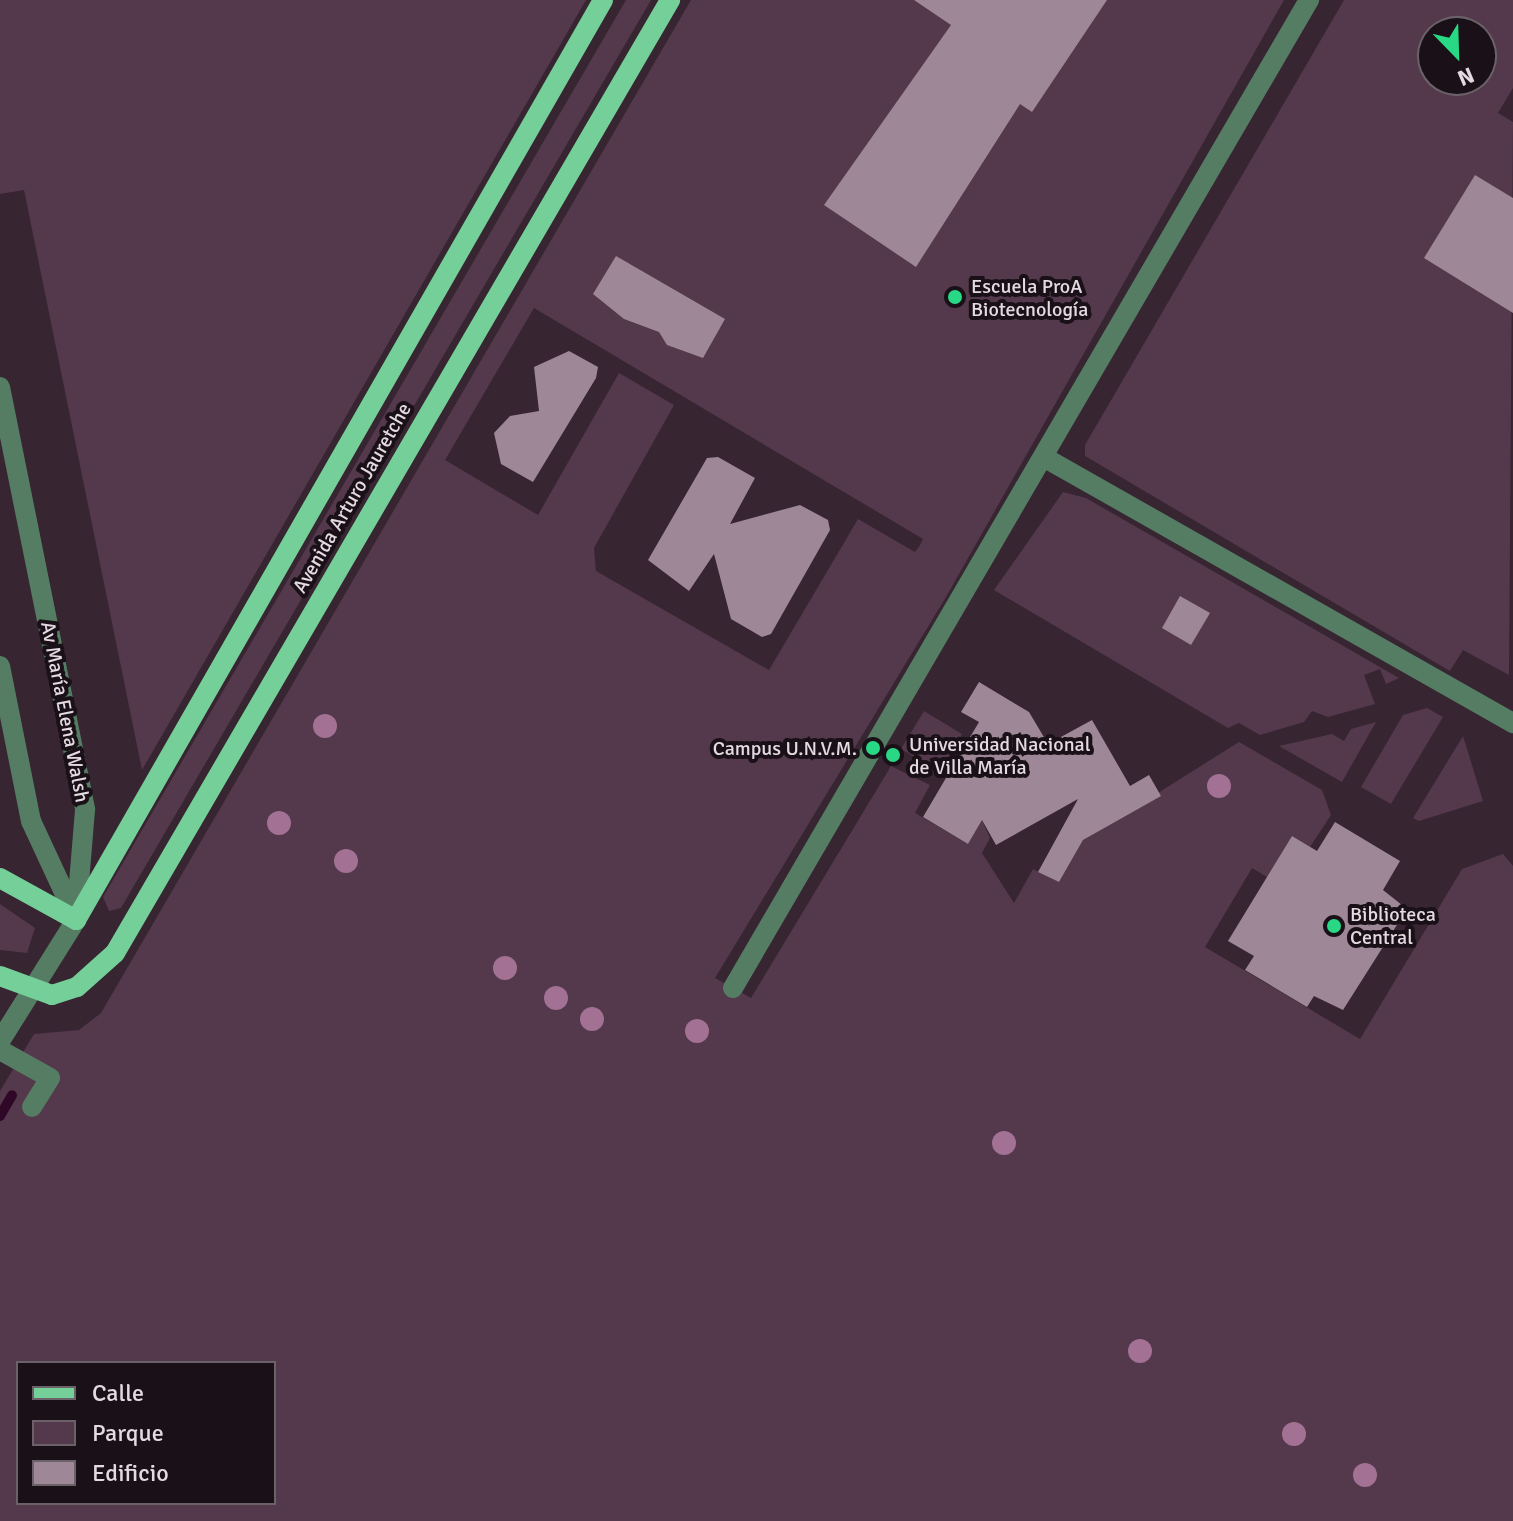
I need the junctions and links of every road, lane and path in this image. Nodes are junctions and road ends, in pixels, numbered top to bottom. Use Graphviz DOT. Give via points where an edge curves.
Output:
graph roads {
  1 [pos="603,0"];
  2 [pos="670,0"];
  3 [pos="1309,0"];
  4 [pos="0,387"];
  5 [pos="1047,459"];
  6 [pos="0,666"];
  7 [pos="1513,723"];
  8 [pos="0,878"];
  9 [pos="76,920"];
  10 [pos="0,976"];
  11 [pos="733,988"];
  12 [pos="29,993"];
  13 [pos="0,1041"];
  14 [pos="0,1050"];
  15 [pos="32,1107"];
  1 -- 9 [label="main road, Avenida Arturo Jauretche"];
  2 -- 12 [label="main road, Avenida Arturo Jauretche" via="115,953 77,987 52,995"];
  3 -- 5 [label="street"];
  4 -- 9 [label="street, Av María Elena Walsh" via="85,810"];
  5 -- 7 [label="street"];
  5 -- 11 [label="street"];
  6 -- 9 [label="street" via="31,821"];
  8 -- 9 [label="main road"];
  9 -- 12 [label="street, Avenida Arturo Jauretche"];
  10 -- 12 [label="main road"];
  12 -- 13 [label="street, Avenida Arturo Jauretche"];
  14 -- 15 [label="street" via="50,1078"];
}
